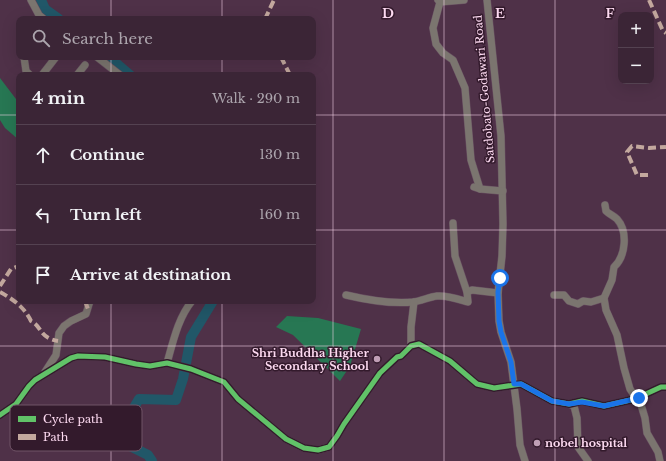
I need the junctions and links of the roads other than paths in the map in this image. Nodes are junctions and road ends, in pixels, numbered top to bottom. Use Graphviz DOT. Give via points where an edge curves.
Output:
graph roads {
  1 [pos="31,0"];
  2 [pos="464,0"];
  3 [pos="487,0"];
  4 [pos="439,1"];
  5 [pos="40,16"];
  6 [pos="24,60"];
  7 [pos="54,60"];
  8 [pos="101,60"];
  9 [pos="85,65"];
  10 [pos="26,72"];
  11 [pos="44,72"];
  12 [pos="79,72"];
  13 [pos="116,72"];
  14 [pos="503,190"];
  15 [pos="606,205"];
  16 [pos="454,224"];
  17 [pos="467,292"];
  18 [pos="498,292"];
  19 [pos="346,295"];
  20 [pos="554,295"];
  21 [pos="604,298"];
  22 [pos="414,302"];
  23 [pos="89,304"];
  24 [pos="189,304"];
  25 [pos="606,310"];
  26 [pos="614,314"];
  27 [pos="411,346"];
  28 [pos="167,363"];
  29 [pos="43,376"];
  30 [pos="514,384"];
  31 [pos="666,386"];
  32 [pos="637,399"];
  33 [pos="569,404"];
  34 [pos="15,405"];
  35 [pos="10,408"];
  36 [pos="0,415"];
  37 [pos="525,461"];
  38 [pos="588,461"];
  39 [pos="660,461"];
  1 -- 5 [label="street"];
  2 -- 4 [label="street"];
  3 -- 14 [label="street, Satdobato-Godawari Road" via="501,136"];
  4 -- 14 [label="street" via="433,28 436,44 452,60 465,88 471,160 477,188"];
  6 -- 10 [label="street"];
  7 -- 11 [label="street"];
  8 -- 13 [label="street"];
  9 -- 12 [label="street"];
  14 -- 18 [label="street, Satdobato-Godawari Road" via="502,256"];
  15 -- 21 [label="street" via="606,211 617,219 622,227 624,238 620,262 614,267 612,280"];
  16 -- 17 [label="street" via="455,256"];
  17 -- 18 [label="street"];
  17 -- 22 [label="street" via="468,302 439,296"];
  18 -- 30 [label="street, Satdobato-Godawari Road" via="498,316 511,362"];
  19 -- 22 [label="street" via="364,299"];
  20 -- 21 [label="street" via="564,295 569,301 578,304"];
  21 -- 25 [label="street"];
  22 -- 27 [label="street"];
  23 -- 29 [label="street" via="86,314 71,321 59,333 56,355"];
  24 -- 28 [label="street" via="178,324"];
  25 -- 26 [label="street"];
  25 -- 32 [label="street" via="617,335 630,389"];
  27 -- 28 [label="street" via="380,373 329,447 318,450 304,448 286,439 238,399 224,382"];
  27 -- 30 [label="street" via="419,344 450,361 477,384 494,388"];
  28 -- 29 [label="street" via="150,366 105,356 78,356"];
  29 -- 34 [label="street" via="29,386"];
  30 -- 33 [label="street" via="521,384 552,401"];
  30 -- 37 [label="street, Satdobato-Godawari Road" via="520,445"];
  31 -- 32 [label="street"];
  32 -- 33 [label="street" via="604,406 582,402"];
  32 -- 39 [label="street" via="639,398 645,418 647,433"];
  33 -- 38 [label="street" via="574,406 577,418 578,447"];
  35 -- 36 [label="street"];
}
